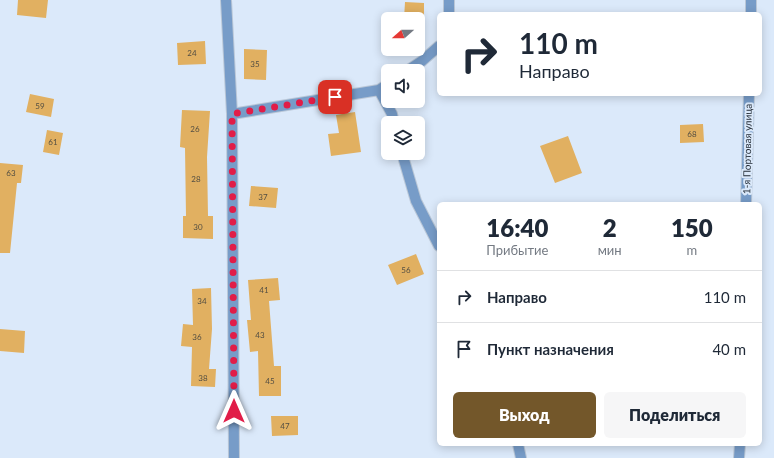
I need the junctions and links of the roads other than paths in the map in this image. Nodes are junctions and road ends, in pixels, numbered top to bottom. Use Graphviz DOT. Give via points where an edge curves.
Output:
graph roads {
  1 [pos="226,0"];
  2 [pos="449,0"];
  3 [pos="751,0"];
  4 [pos="449,12"];
  5 [pos="751,12"];
  6 [pos="437,48"];
  7 [pos="418,64"];
  8 [pos="379,90"];
  9 [pos="749,96"];
  10 [pos="232,114"];
  11 [pos="392,116"];
  12 [pos="404,160"];
  13 [pos="746,202"];
  14 [pos="437,242"];
  15 [pos="518,446"];
  16 [pos="740,446"];
  17 [pos="234,458"];
  18 [pos="521,458"];
  19 [pos="740,458"];
  1 -- 10 [label="street"];
  2 -- 4 [label="street"];
  3 -- 5 [label="street"];
  6 -- 7 [label="street"];
  8 -- 10 [label="street"];
  8 -- 11 [label="street"];
  9 -- 13 [label="street, 1-я Портовая улица"];
  10 -- 17 [label="street"];
  12 -- 14 [label="street" via="416,201"];
  15 -- 18 [label="street"];
  16 -- 19 [label="street"];
}
